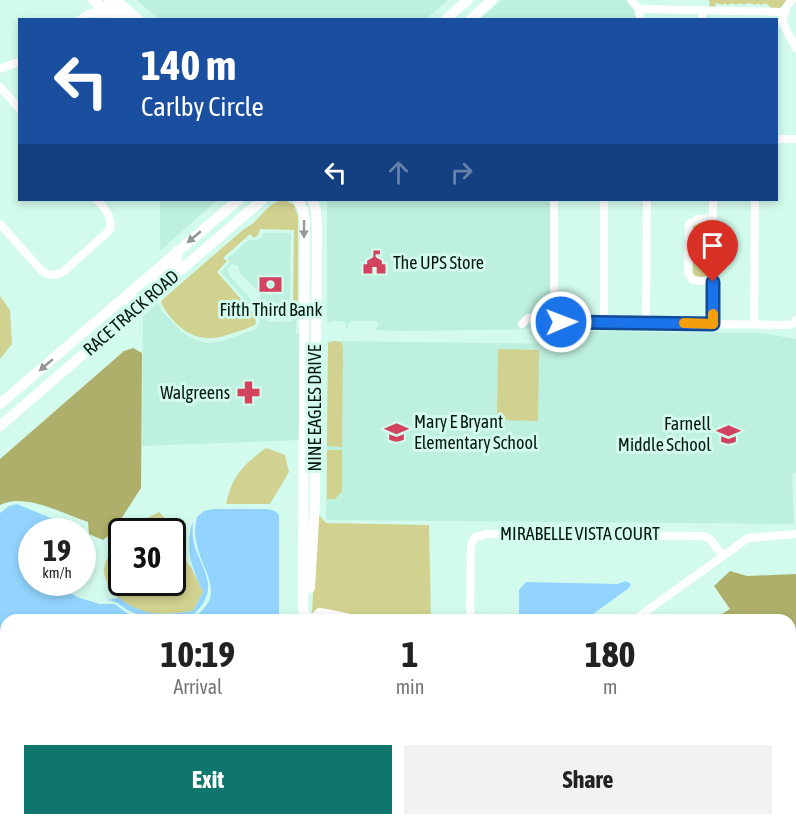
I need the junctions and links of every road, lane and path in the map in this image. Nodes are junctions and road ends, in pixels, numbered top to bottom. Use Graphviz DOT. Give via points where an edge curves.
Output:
graph roads {
  1 [pos="93,0"];
  2 [pos="110,0"];
  3 [pos="116,0"];
  4 [pos="468,0"];
  5 [pos="492,0"];
  6 [pos="631,0"];
  7 [pos="792,0"];
  8 [pos="639,9"];
  9 [pos="702,10"];
  10 [pos="784,12"];
  11 [pos="101,13"];
  12 [pos="83,18"];
  13 [pos="127,18"];
  14 [pos="138,18"];
  15 [pos="447,18"];
  16 [pos="472,18"];
  17 [pos="640,18"];
  18 [pos="702,18"];
  19 [pos="781,27"];
  20 [pos="796,48"];
  21 [pos="18,62"];
  22 [pos="0,69"];
  23 [pos="0,87"];
  24 [pos="18,108"];
  25 [pos="778,139"];
  26 [pos="796,139"];
  27 [pos="98,201"];
  28 [pos="237,201"];
  29 [pos="261,201"];
  30 [pos="298,201"];
  31 [pos="313,201"];
  32 [pos="554,201"];
  33 [pos="604,201"];
  34 [pos="647,201"];
  35 [pos="713,201"];
  36 [pos="755,201"];
  37 [pos="713,218"];
  38 [pos="0,224"];
  39 [pos="177,251"];
  40 [pos="713,282"];
  41 [pos="121,300"];
  42 [pos="148,300"];
  43 [pos="554,320"];
  44 [pos="796,320"];
  45 [pos="525,321"];
  46 [pos="604,321"];
  47 [pos="646,322"];
  48 [pos="713,324"];
  49 [pos="754,324"];
  50 [pos="0,404"];
  51 [pos="0,426"];
  52 [pos="310,503"];
  53 [pos="796,534"];
  54 [pos="723,556"];
  55 [pos="310,614"];
  56 [pos="316,614"];
  57 [pos="335,614"];
  58 [pos="470,614"];
  59 [pos="642,614"];
  1 -- 11 [label="street"];
  2 -- 11 [label="street"];
  3 -- 14 [label="street"];
  4 -- 15 [label="street"];
  5 -- 16 [label="street"];
  6 -- 8 [label="street"];
  7 -- 10 [label="street"];
  8 -- 9 [label="street"];
  8 -- 17 [label="street"];
  9 -- 10 [label="street"];
  9 -- 18 [label="street"];
  10 -- 19 [label="street"];
  11 -- 12 [label="street"];
  11 -- 13 [label="street" via="113,8"];
  19 -- 20 [label="street"];
  21 -- 22 [label="street"];
  23 -- 24 [label="street"];
  25 -- 26 [label="street"];
  27 -- 38 [label="street" via="109,214 110,230 56,275 42,271"];
  28 -- 39 [label="street, RACE TRACK ROAD, one-way"];
  29 -- 42 [label="street, RACE TRACK ROAD"];
  30 -- 52 [label="street, NINE EAGLES DRIVE, one-way" via="304,223"];
  31 -- 52 [label="street, NINE EAGLES DRIVE" via="317,220"];
  32 -- 43 [label="street"];
  33 -- 46 [label="street"];
  34 -- 47 [label="street"];
  35 -- 37 [label="street"];
  36 -- 49 [label="street"];
  37 -- 40 [label="street"];
  37 -- 40 [label="street" via="689,224 688,273 698,282"];
  39 -- 41 [label="street, RACE TRACK ROAD"];
  39 -- 42 [label="street" via="177,263 155,285"];
  40 -- 48 [label="street"];
  41 -- 42 [label="street"];
  41 -- 50 [label="street, RACE TRACK ROAD, one-way"];
  42 -- 51 [label="street, RACE TRACK ROAD"];
  43 -- 45 [label="street"];
  43 -- 46 [label="street"];
  44 -- 49 [label="street" via="789,325"];
  46 -- 47 [label="street"];
  47 -- 48 [label="street"];
  48 -- 49 [label="street"];
  52 -- 55 [label="street, NINE EAGLES DRIVE"];
  53 -- 54 [label="street" via="748,538"];
  54 -- 58 [label="street, MIRABELLE VISTA COURT" via="702,536 481,535 471,545"];
  54 -- 59 [label="street"];
  56 -- 57 [label="street"];
}
